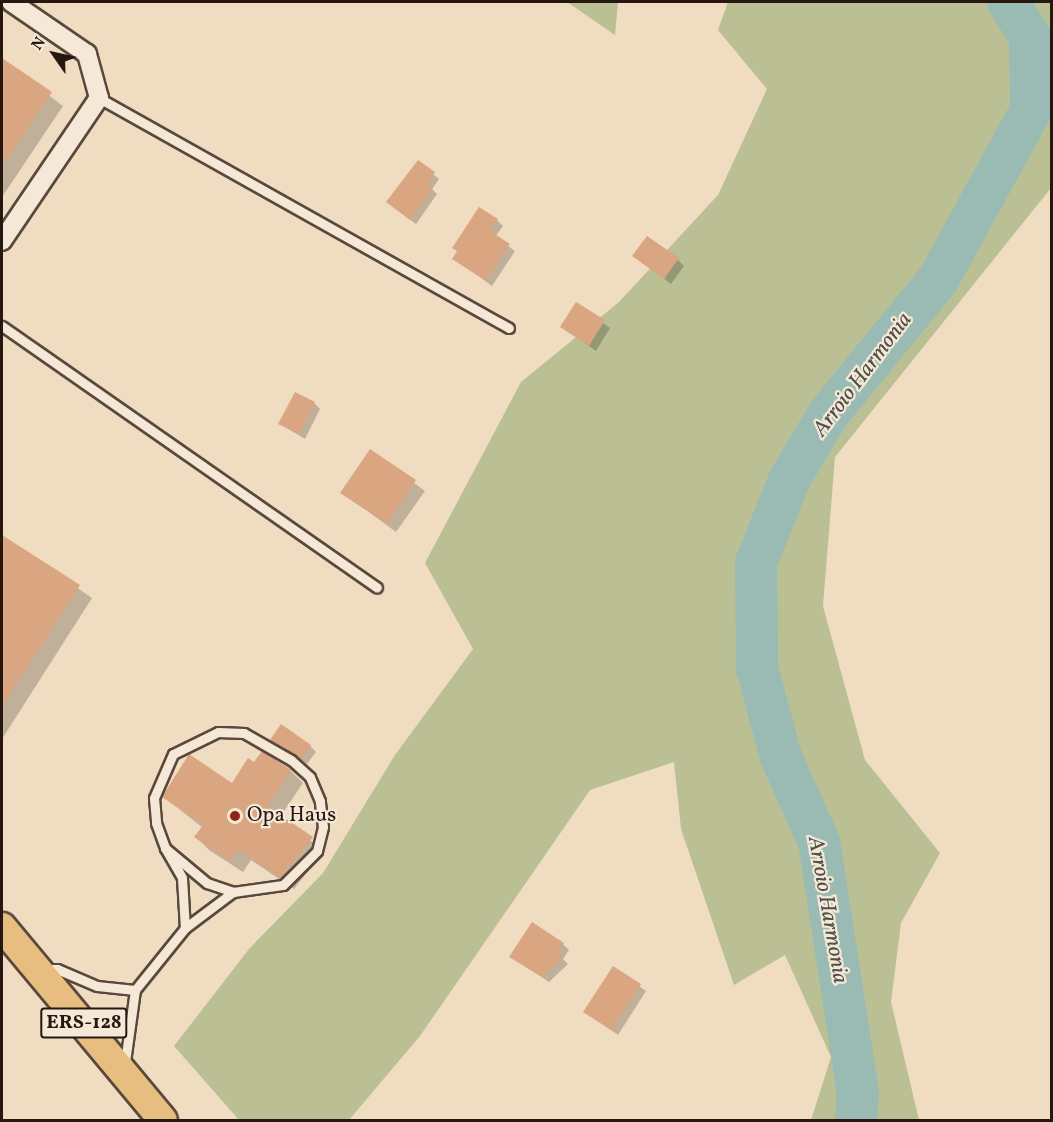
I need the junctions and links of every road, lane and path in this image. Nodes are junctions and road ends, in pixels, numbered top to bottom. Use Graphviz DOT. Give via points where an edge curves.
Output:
graph roads {
  1 [pos="11,2"];
  2 [pos="99,98"];
  3 [pos="2,241"];
  4 [pos="2,326"];
  5 [pos="509,328"];
  6 [pos="377,588"];
  7 [pos="165,848"];
  8 [pos="233,892"];
  9 [pos="2,927"];
  10 [pos="185,928"];
  11 [pos="38,969"];
  12 [pos="135,990"];
  13 [pos="125,1072"];
  14 [pos="164,1120"];
  1 -- 2 [label="street" via="87,54"];
  2 -- 3 [label="street"];
  2 -- 5 [label="lane"];
  4 -- 6 [label="lane"];
  7 -- 8 [label="lane" via="207,883"];
  7 -- 8 [label="lane" via="154,798 160,774 173,754 193,740 218,732 244,733 291,760 310,777 320,801 323,827 317,851 283,885"];
  7 -- 10 [label="lane" via="182,878"];
  8 -- 10 [label="lane"];
  9 -- 11 [label="main road, ERS-128"];
  10 -- 12 [label="lane"];
  11 -- 12 [label="lane"];
  11 -- 13 [label="main road, ERS-128"];
  12 -- 13 [label="lane"];
  13 -- 14 [label="main road, ERS-128"];
}
